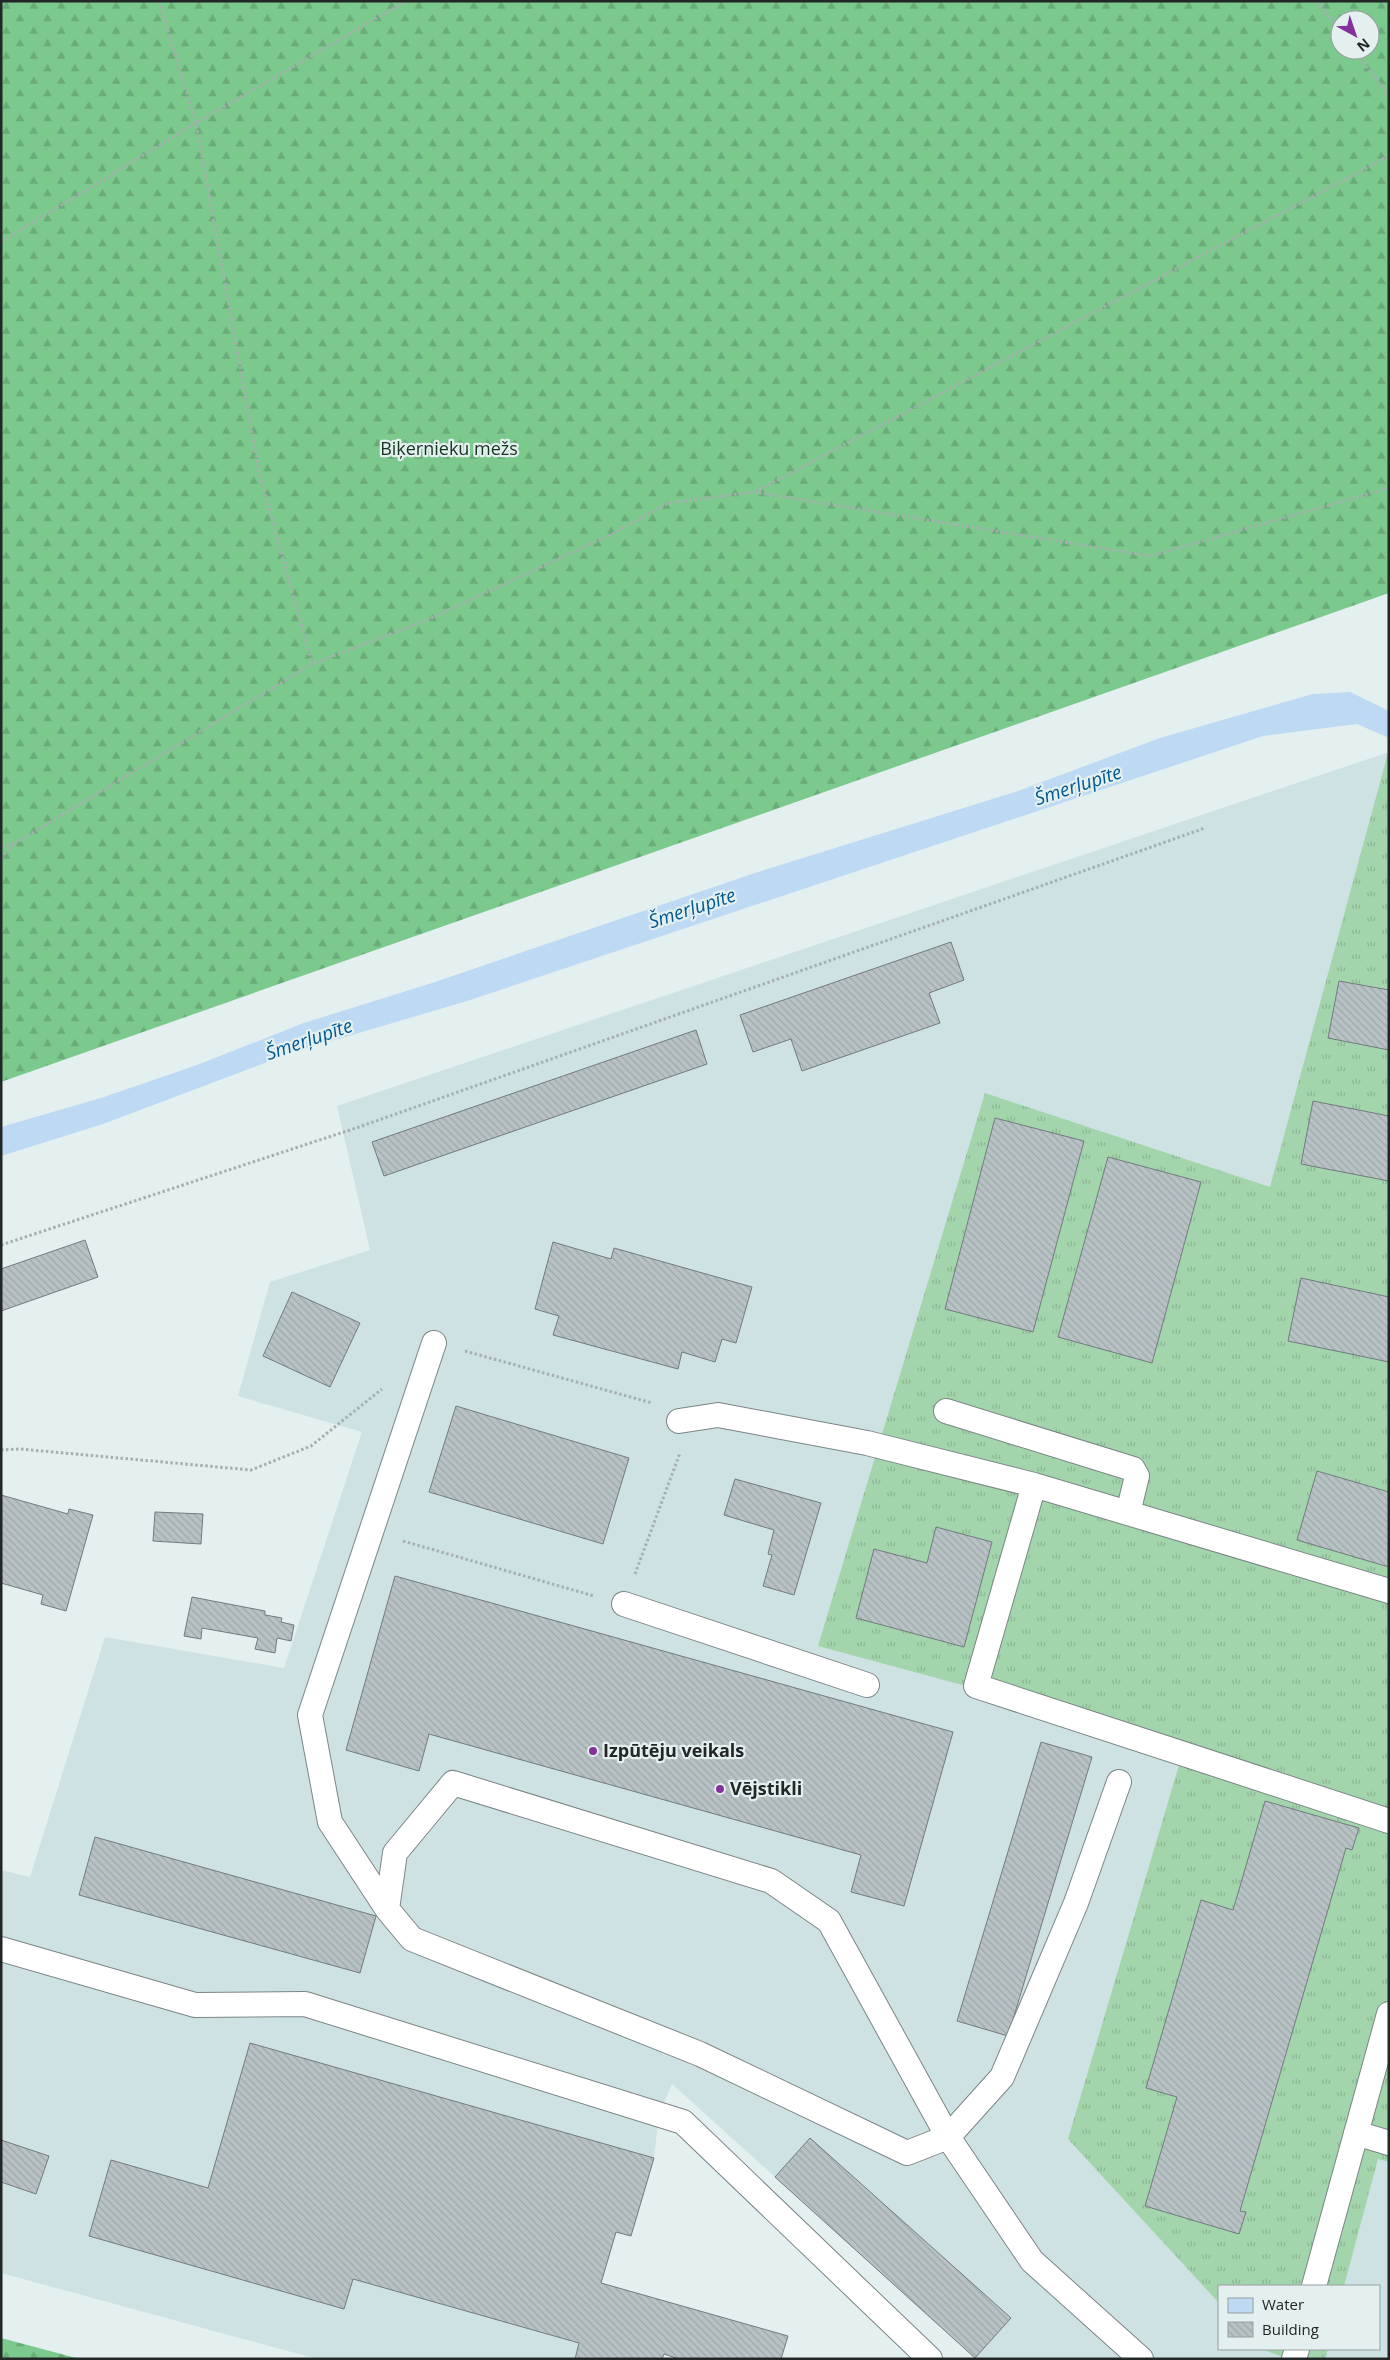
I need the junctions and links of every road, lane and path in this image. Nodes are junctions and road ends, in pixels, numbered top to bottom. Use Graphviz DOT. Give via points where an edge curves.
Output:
graph roads {
  1 [pos="159,1"];
  2 [pos="406,1"];
  3 [pos="1317,1"];
  4 [pos="1330,18"];
  5 [pos="1362,60"];
  6 [pos="1389,96"];
  7 [pos="196,123"];
  8 [pos="1389,156"];
  9 [pos="1,242"];
  10 [pos="1389,488"];
  11 [pos="754,492"];
  12 [pos="312,664"];
  13 [pos="1206,828"];
  14 [pos="14,844"];
  15 [pos="1,848"];
  16 [pos="1,858"];
  17 [pos="1,1245"];
  18 [pos="434,1343"];
  19 [pos="390,1382"];
  20 [pos="946,1411"];
  21 [pos="679,1421"];
  22 [pos="1,1450"];
  23 [pos="1034,1485"];
  24 [pos="1128,1513"];
  25 [pos="372,1532"];
  26 [pos="1389,1590"];
  27 [pos="624,1604"];
  28 [pos="867,1686"];
  29 [pos="1119,1782"];
  30 [pos="1389,1821"];
  31 [pos="387,1910"];
  32 [pos="1,1949"];
  33 [pos="1389,2014"];
  34 [pos="1356,2134"];
  35 [pos="948,2137"];
  36 [pos="1389,2143"];
  37 [pos="1314,2285"];
  38 [pos="930,2359"];
  39 [pos="1141,2359"];
  1 -- 7 [label="path"];
  2 -- 7 [label="path"];
  3 -- 4 [label="path"];
  5 -- 6 [label="path"];
  7 -- 9 [label="path"];
  7 -- 12 [label="path" via="259,472"];
  8 -- 11 [label="path"];
  10 -- 11 [label="path" via="1150,556"];
  11 -- 12 [label="path" via="668,504 612,534 427,620"];
  12 -- 14 [label="path"];
  13 -- 17 [label="path" via="359,1127"];
  14 -- 15 [label="path"];
  14 -- 16 [label="path"];
  18 -- 21 [label="path" via="657,1405"];
  18 -- 25 [label="lane"];
  19 -- 22 [label="path" via="311,1446 251,1470 20,1449"];
  20 -- 24 [label="lane" via="1133,1469 1137,1476"];
  21 -- 23 [label="lane" via="718,1414 867,1443"];
  21 -- 27 [label="path" via="683,1447"];
  23 -- 24 [label="lane"];
  23 -- 30 [label="lane" via="976,1686"];
  24 -- 26 [label="lane"];
  25 -- 27 [label="path"];
  25 -- 31 [label="lane" via="310,1715 330,1822"];
  27 -- 28 [label="lane"];
  29 -- 35 [label="lane" via="1076,1903 1002,2076"];
  31 -- 35 [label="lane" via="412,1939 700,2054 907,2153"];
  31 -- 35 [label="lane" via="395,1852 452,1783 771,1880 829,1922"];
  32 -- 38 [label="lane" via="195,2005 305,2004 683,2122"];
  33 -- 34 [label="lane"];
  34 -- 36 [label="lane"];
  34 -- 37 [label="lane"];
  35 -- 39 [label="lane" via="1032,2261"];
}
